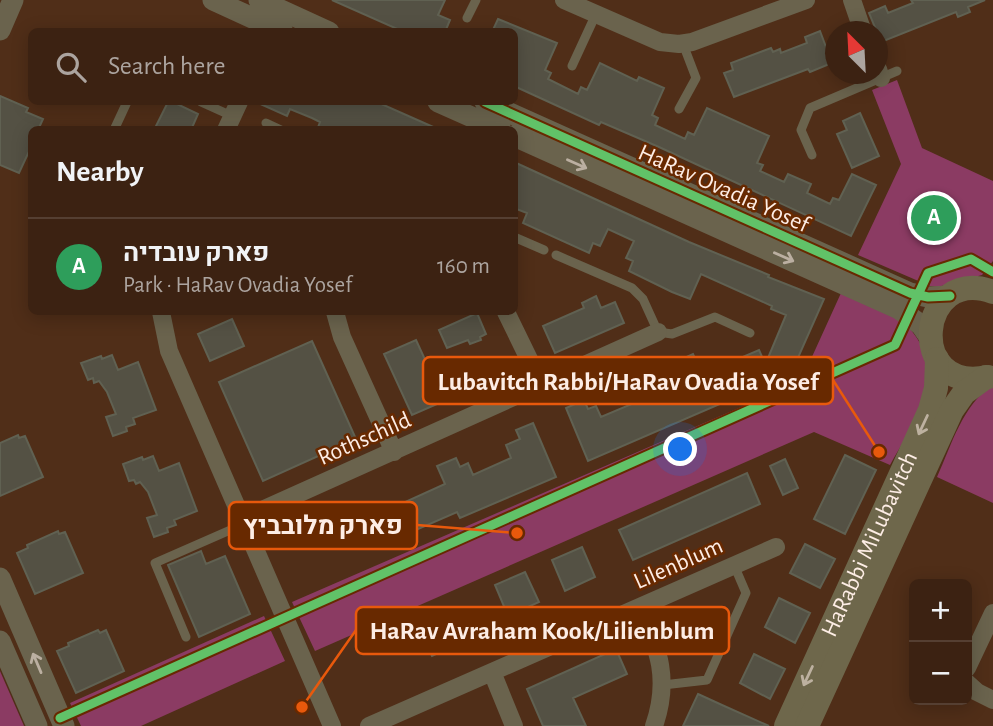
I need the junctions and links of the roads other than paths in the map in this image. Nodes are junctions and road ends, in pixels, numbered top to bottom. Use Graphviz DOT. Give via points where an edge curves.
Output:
graph roads {
  1 [pos="13,0"];
  2 [pos="213,0"];
  3 [pos="259,0"];
  4 [pos="476,0"];
  5 [pos="564,0"];
  6 [pos="806,0"];
  7 [pos="852,0"];
  8 [pos="596,14"];
  9 [pos="467,18"];
  10 [pos="279,20"];
  11 [pos="859,21"];
  12 [pos="312,28"];
  13 [pos="0,30"];
  14 [pos="683,44"];
  15 [pos="572,66"];
  16 [pos="861,84"];
  17 [pos="126,105"];
  18 [pos="208,105"];
  19 [pos="446,105"];
  20 [pos="492,105"];
  21 [pos="679,109"];
  22 [pos="232,116"];
  23 [pos="266,123"];
  24 [pos="116,126"];
  25 [pos="272,126"];
  26 [pos="492,126"];
  27 [pos="518,138"];
  28 [pos="812,155"];
  29 [pos="518,239"];
  30 [pos="544,250"];
  31 [pos="556,256"];
  32 [pos="993,275"];
  33 [pos="971,293"];
  34 [pos="162,315"];
  35 [pos="336,315"];
  36 [pos="507,315"];
  37 [pos="658,332"];
  38 [pos="750,333"];
  39 [pos="933,349"];
  40 [pos="989,376"];
  41 [pos="542,386"];
  42 [pos="394,452"];
  43 [pos="243,522"];
  44 [pos="776,547"];
  45 [pos="734,565"];
  46 [pos="0,578"];
  47 [pos="640,607"];
  48 [pos="993,613"];
  49 [pos="186,637"];
  50 [pos="0,641"];
  51 [pos="972,657"];
  52 [pos="492,672"];
  53 [pos="663,685"];
  54 [pos="972,689"];
  55 [pos="993,700"];
  56 [pos="37,726"];
  57 [pos="64,726"];
  58 [pos="332,726"];
  59 [pos="369,726"];
  60 [pos="514,726"];
  61 [pos="653,726"];
  62 [pos="786,726"];
  63 [pos="807,726"];
  1 -- 13 [label="street"];
  2 -- 10 [label="street"];
  3 -- 10 [label="street"];
  4 -- 9 [label="lane"];
  5 -- 8 [label="street"];
  6 -- 14 [label="street"];
  7 -- 11 [label="street"];
  8 -- 14 [label="street" via="654,41"];
  8 -- 15 [label="lane"];
  10 -- 12 [label="street"];
  14 -- 21 [label="lane" via="696,78"];
  16 -- 28 [label="lane" via="810,108 801,130"];
  17 -- 24 [label="lane"];
  18 -- 22 [label="lane"];
  19 -- 26 [label="street"];
  20 -- 33 [label="street, HaRav Ovadia Yosef" via="906,291 924,296"];
  23 -- 25 [label="lane"];
  27 -- 39 [label="street, HaRav Ovadia Yosef, one-way" via="900,309 921,325"];
  29 -- 30 [label="lane"];
  31 -- 37 [label="lane" via="632,288 643,299"];
  32 -- 33 [label="main road"];
  33 -- 39 [label="main road, HaRabbi MiLubavitch" via="934,313 930,327"];
  34 -- 43 [label="street" via="169,351"];
  35 -- 42 [label="street"];
  36 -- 41 [label="street"];
  37 -- 38 [label="lane" via="672,334 715,317"];
  37 -- 41 [label="street, Rothschild"];
  39 -- 40 [label="main road" via="946,369 958,376"];
  39 -- 62 [label="main road, HaRabbi MiLubavitch, one-way" via="936,388 930,410"];
  40 -- 63 [label="main road, HaRabbi MiLubavitch" via="968,389 952,410"];
  41 -- 42 [label="street, Rothschild"];
  42 -- 43 [label="street, Rothschild"];
  43 -- 49 [label="lane" via="155,563"];
  43 -- 58 [label="street"];
  44 -- 45 [label="street, Lilenblum"];
  45 -- 47 [label="street, Lilenblum"];
  45 -- 53 [label="lane" via="747,593 707,680"];
  57 -- 46 [label="street, one-way"];
  47 -- 52 [label="street, Lilenblum"];
  47 -- 53 [label="street" via="657,650"];
  48 -- 51 [label="street"];
  50 -- 56 [label="street"];
  52 -- 59 [label="street, Lilenblum"];
  52 -- 60 [label="street"];
  53 -- 61 [label="street"];
  54 -- 55 [label="street"];
}
